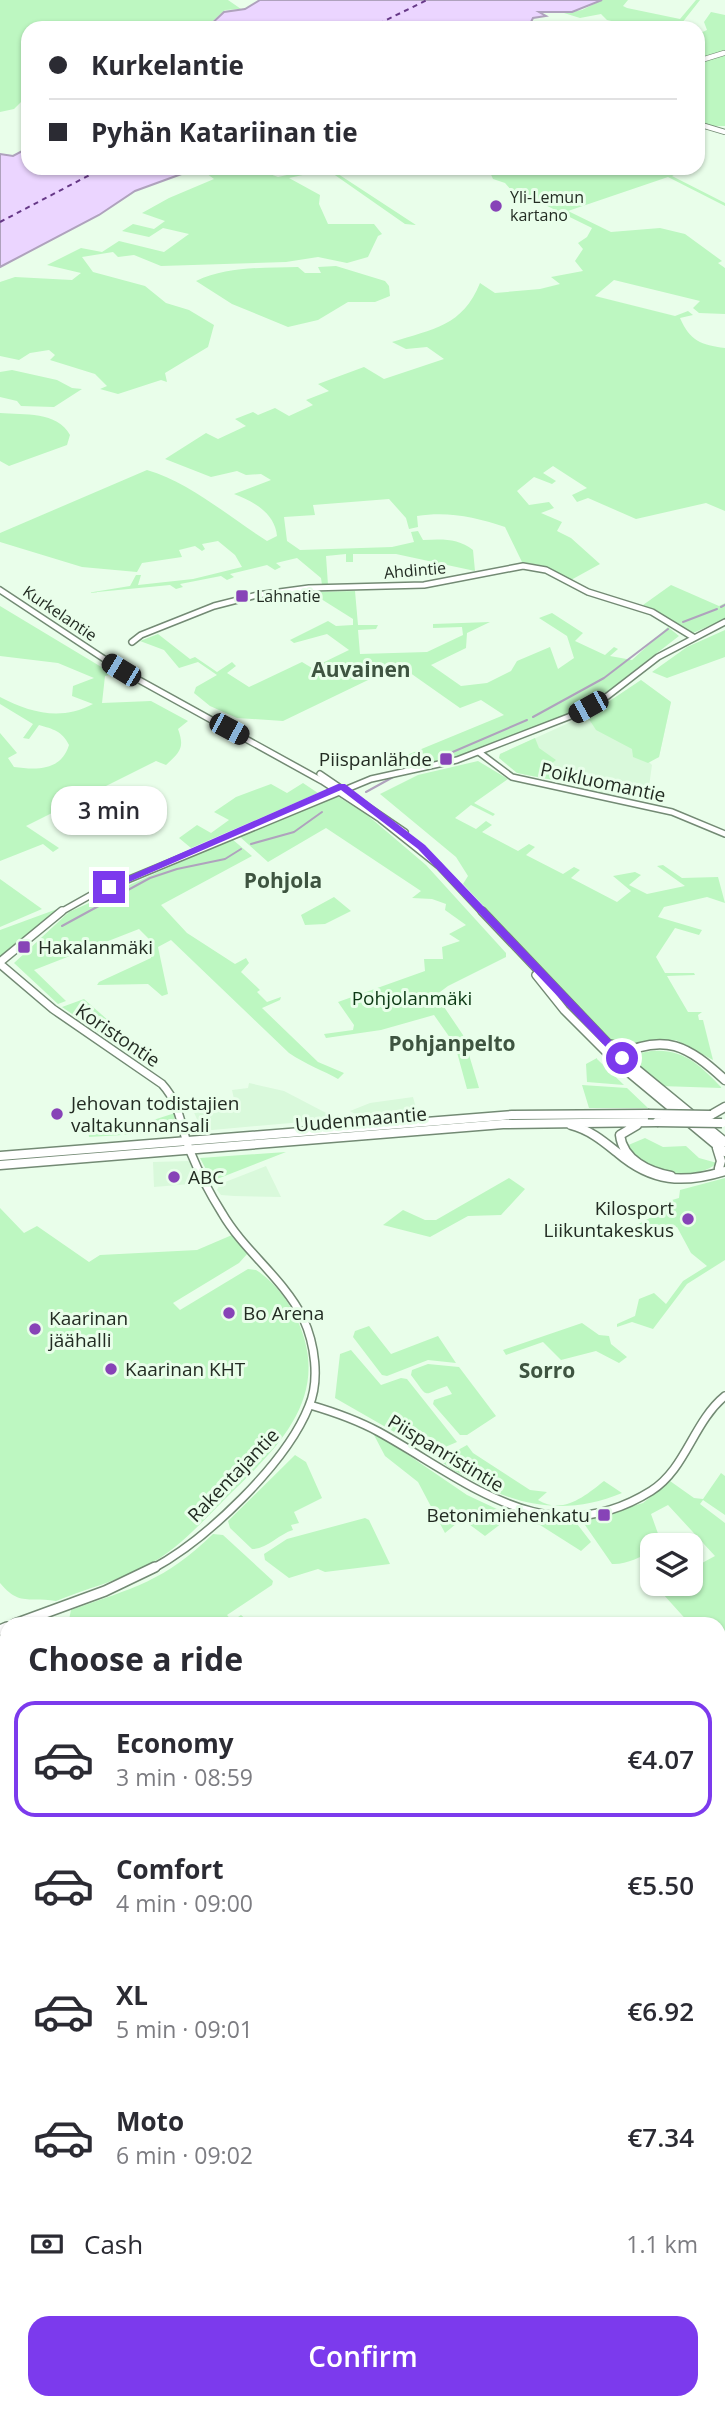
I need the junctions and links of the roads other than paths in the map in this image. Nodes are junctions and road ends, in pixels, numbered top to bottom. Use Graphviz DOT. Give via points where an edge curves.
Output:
graph roads {
  1 [pos="724,53"];
  2 [pos="705,59"];
  3 [pos="705,126"];
  4 [pos="725,132"];
  5 [pos="0,590"];
  6 [pos="725,622"];
  7 [pos="693,636"];
  8 [pos="132,642"];
  9 [pos="480,753"];
  10 [pos="340,789"];
  11 [pos="725,834"];
  12 [pos="522,955"];
  13 [pos="0,963"];
  14 [pos="607,1044"];
  15 [pos="639,1049"];
  16 [pos="618,1057"];
  17 [pos="639,1072"];
  18 [pos="725,1080"];
  19 [pos="725,1086"];
  20 [pos="725,1107"];
  21 [pos="711,1115"];
  22 [pos="724,1120"];
  23 [pos="551,1122"];
  24 [pos="657,1122"];
  25 [pos="720,1144"];
  26 [pos="189,1145"];
  27 [pos="725,1152"];
  28 [pos="0,1156"];
  29 [pos="0,1165"];
  30 [pos="723,1168"];
  31 [pos="725,1396"];
  32 [pos="310,1405"];
  33 [pos="33,1617"];
  1 -- 2 [label="street"];
  3 -- 4 [label="street"];
  5 -- 10 [label="street, Kurkelantie" via="107,660"];
  6 -- 7 [label="street"];
  7 -- 8 [label="street, Ahdintie" via="652,612 588,592 546,570 523,566 416,586 257,594 205,609"];
  7 -- 9 [label="street" via="658,656 601,701"];
  9 -- 10 [label="street"];
  9 -- 11 [label="street, Poikluomantie" via="502,772 519,779 672,813"];
  10 -- 12 [label="street, Kurkelantie" via="439,866"];
  10 -- 13 [label="street" via="78,902 49,920"];
  12 -- 14 [label="street, Kurkelantie"];
  12 -- 16 [label="street, Kurkelantie" via="564,1010"];
  13 -- 26 [label="street, Koristontie" via="53,1009 162,1084 183,1111"];
  14 -- 15 [label="main road"];
  14 -- 16 [label="street, Kurkelantie"];
  15 -- 16 [label="main road"];
  15 -- 17 [label="main road" via="632,1060"];
  15 -- 18 [label="main road" via="668,1044 688,1048"];
  15 -- 19 [label="main road" via="683,1051"];
  16 -- 17 [label="main road, Kurkelantie"];
  16 -- 25 [label="main road, Kurkelantie"];
  17 -- 25 [label="main road, Kurkelantie"];
  20 -- 21 [label="main road"];
  21 -- 22 [label="main road, Uudenmaantie"];
  21 -- 26 [label="main road, Uudenmaantie, bridge" via="512,1115"];
  22 -- 24 [label="main road, Uudenmaantie, bridge"];
  23 -- 24 [label="main road, Uudenmaantie"];
  23 -- 26 [label="main road, Uudenmaantie"];
  23 -- 30 [label="main road" via="593,1132 634,1168 657,1179 682,1181"];
  24 -- 30 [label="main road" via="629,1127 620,1135 623,1148 641,1165 676,1177"];
  25 -- 27 [label="main road, Kurkelantie"];
  25 -- 30 [label="main road"];
  26 -- 28 [label="main road, Uudenmaantie"];
  26 -- 29 [label="main road, Uudenmaantie"];
  26 -- 32 [label="street, Rakentajantie" via="228,1223 302,1316 314,1354"];
  31 -- 32 [label="street, Piispanristintie" via="703,1415 681,1459 658,1486 625,1504 578,1516 531,1513 500,1504 381,1432"];
  32 -- 33 [label="street, Rakentajantie" via="282,1453 175,1554 135,1577"];
}
